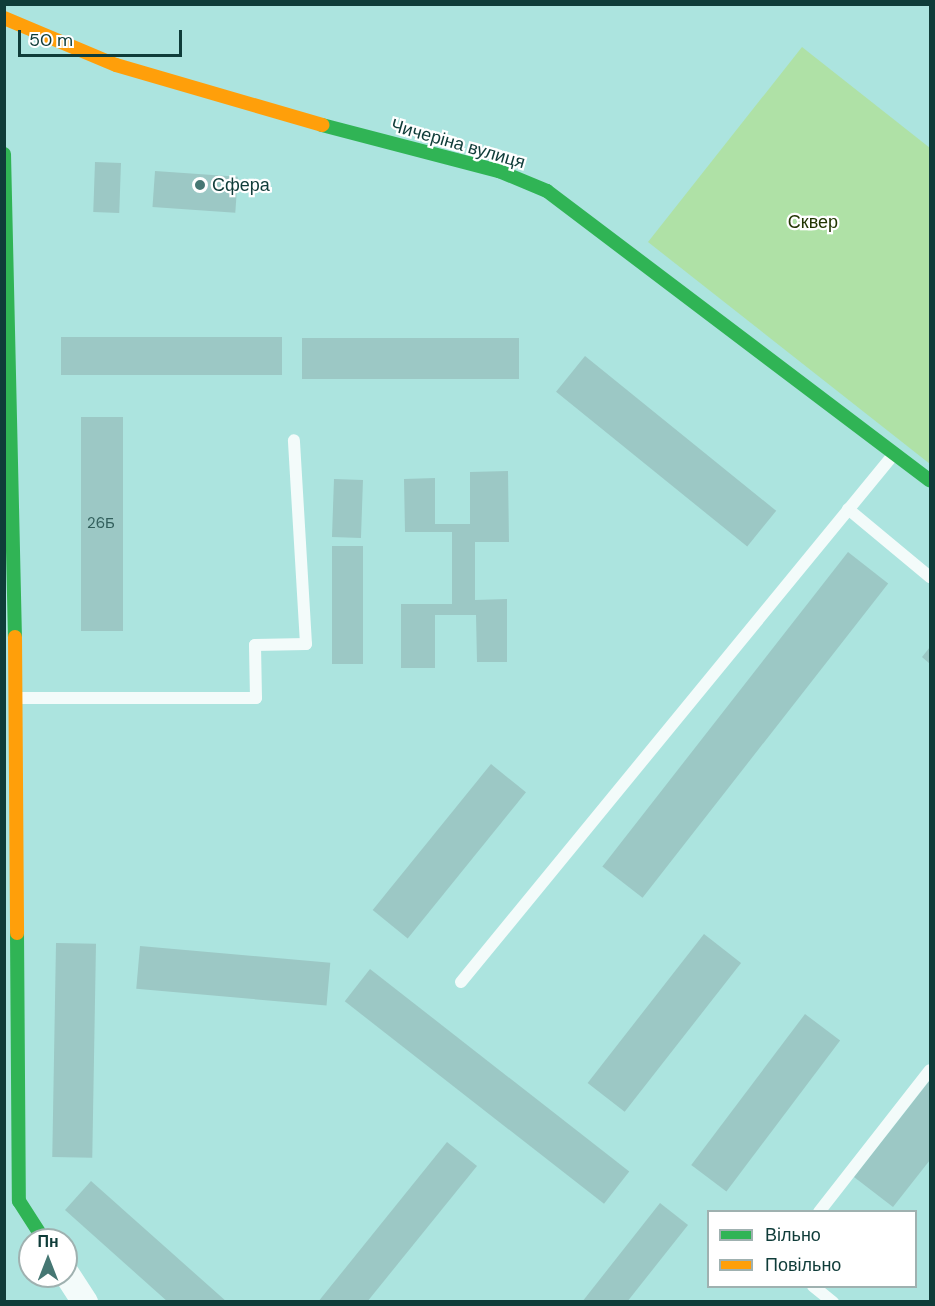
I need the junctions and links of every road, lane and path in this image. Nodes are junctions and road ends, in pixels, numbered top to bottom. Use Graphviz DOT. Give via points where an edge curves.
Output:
graph roads {
  1 [pos="4,18"];
  2 [pos="4,154"];
  3 [pos="294,440"];
  4 [pos="895,452"];
  5 [pos="930,481"];
  6 [pos="848,509"];
  7 [pos="930,577"];
  8 [pos="10,655"];
  9 [pos="15,698"];
  10 [pos="10,950"];
  11 [pos="461,982"];
  12 [pos="930,1070"];
  13 [pos="821,1210"];
  14 [pos="37,1228"];
  15 [pos="76,1288"];
  16 [pos="814,1288"];
  17 [pos="85,1302"];
  18 [pos="833,1302"];
  1 -- 4 [label="street, Чичеріна вулиця" via="116,65 256,108 499,171 547,191"];
  2 -- 8 [label="street"];
  3 -- 9 [label="lane" via="306,644 255,645 256,698"];
  4 -- 5 [label="street, Чичеріна вулиця"];
  4 -- 6 [label="lane"];
  6 -- 7 [label="lane"];
  6 -- 11 [label="lane"];
  8 -- 9 [label="street"];
  9 -- 10 [label="street"];
  10 -- 14 [label="street" via="19,1201"];
  12 -- 13 [label="lane"];
  15 -- 17 [label="street"];
  16 -- 18 [label="lane"];
}
